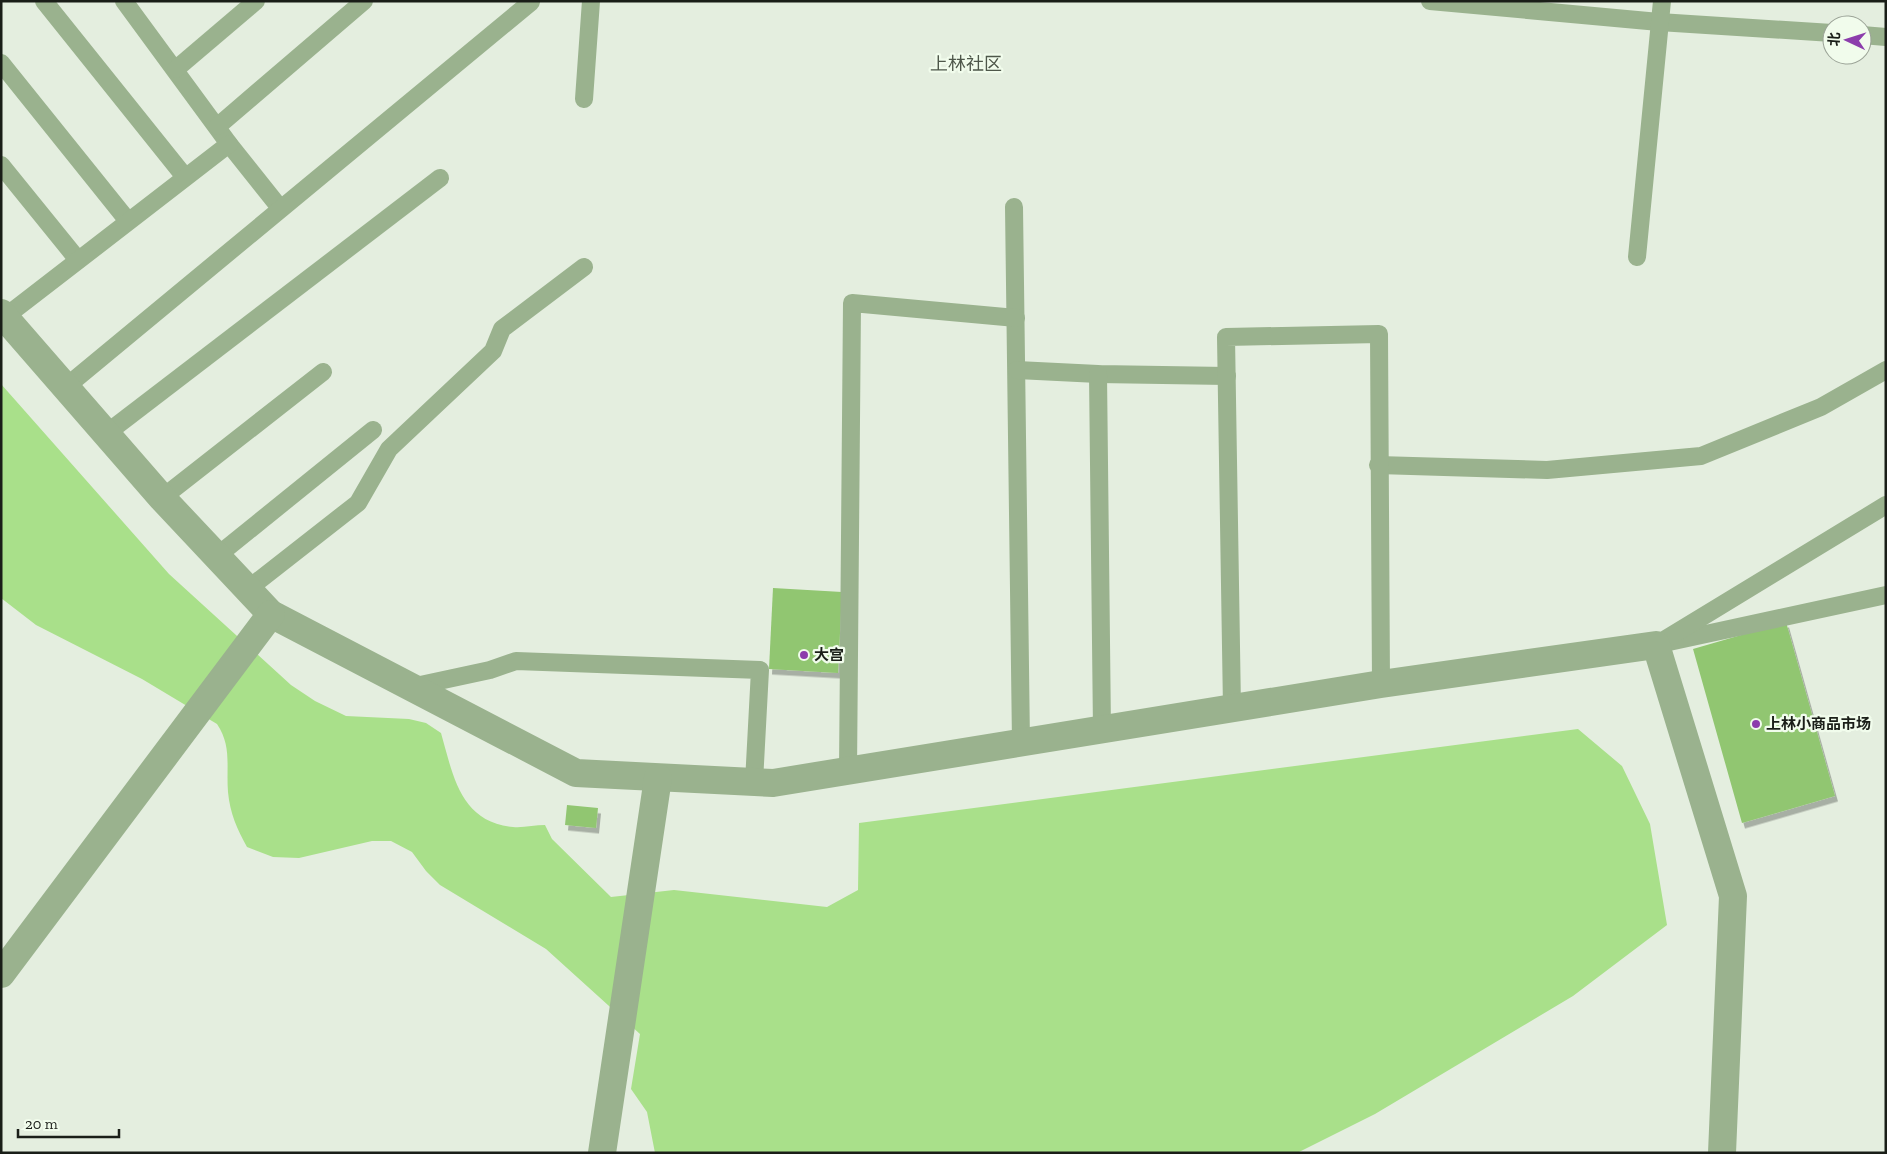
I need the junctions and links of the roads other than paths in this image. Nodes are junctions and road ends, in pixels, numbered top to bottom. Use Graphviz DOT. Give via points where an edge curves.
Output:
graph roads {
  1 [pos="44,1"];
  2 [pos="124,1"];
  3 [pos="256,1"];
  4 [pos="364,1"];
  5 [pos="591,1"];
  6 [pos="1662,1"];
  7 [pos="531,2"];
  8 [pos="1438,2"];
  9 [pos="1516,5"];
  10 [pos="1581,7"];
  11 [pos="1659,22"];
  12 [pos="1822,33"];
  13 [pos="1872,36"];
  14 [pos="1886,37"];
  15 [pos="1,63"];
  16 [pos="176,69"];
  17 [pos="584,99"];
  18 [pos="218,126"];
  19 [pos="229,144"];
  20 [pos="1,164"];
  21 [pos="185,177"];
  22 [pos="440,178"];
  23 [pos="1014,207"];
  24 [pos="280,208"];
  25 [pos="128,221"];
  26 [pos="1637,257"];
  27 [pos="78,260"];
  28 [pos="584,267"];
  29 [pos="3,314"];
  30 [pos="1016,318"];
  31 [pos="1017,370"];
  32 [pos="1886,370"];
  33 [pos="323,372"];
  34 [pos="1098,374"];
  35 [pos="1227,376"];
  36 [pos="67,386"];
  37 [pos="373,430"];
  38 [pos="107,432"];
  39 [pos="1378,465"];
  40 [pos="162,498"];
  41 [pos="1886,505"];
  42 [pos="217,556"];
  43 [pos="248,589"];
  44 [pos="1886,595"];
  45 [pos="271,614"];
  46 [pos="1656,645"];
  47 [pos="1381,684"];
  48 [pos="412,687"];
  49 [pos="1232,708"];
  50 [pos="1102,730"];
  51 [pos="1021,743"];
  52 [pos="848,771"];
  53 [pos="658,778"];
  54 [pos="754,782"];
  55 [pos="1,974"];
  56 [pos="602,1153"];
  57 [pos="1722,1153"];
  1 -- 21 [label="lane"];
  2 -- 16 [label="lane"];
  3 -- 16 [label="lane"];
  4 -- 18 [label="lane"];
  5 -- 17 [label="lane"];
  6 -- 11 [label="lane"];
  7 -- 24 [label="lane"];
  8 -- 9 [label="lane"];
  9 -- 10 [label="lane"];
  10 -- 11 [label="lane"];
  11 -- 12 [label="lane"];
  11 -- 26 [label="lane"];
  13 -- 14 [label="lane"];
  15 -- 25 [label="lane"];
  16 -- 18 [label="lane"];
  18 -- 19 [label="lane"];
  19 -- 21 [label="lane"];
  19 -- 24 [label="lane"];
  20 -- 27 [label="lane"];
  21 -- 25 [label="lane"];
  22 -- 38 [label="lane"];
  23 -- 30 [label="lane"];
  24 -- 36 [label="lane"];
  25 -- 27 [label="lane"];
  27 -- 29 [label="lane"];
  28 -- 43 [label="lane" via="502,328 494,351 389,449 358,503"];
  29 -- 36 [label="street"];
  30 -- 31 [label="lane"];
  30 -- 52 [label="lane" via="852,303"];
  31 -- 34 [label="lane"];
  31 -- 51 [label="lane"];
  32 -- 39 [label="lane" via="1822,407 1701,456 1547,470"];
  33 -- 40 [label="lane"];
  34 -- 35 [label="lane"];
  34 -- 50 [label="lane"];
  35 -- 39 [label="lane" via="1226,337 1379,334"];
  35 -- 49 [label="lane"];
  36 -- 38 [label="street"];
  37 -- 42 [label="lane"];
  38 -- 40 [label="street"];
  39 -- 47 [label="lane"];
  40 -- 42 [label="street"];
  41 -- 46 [label="lane"];
  42 -- 43 [label="street"];
  43 -- 45 [label="street"];
  44 -- 46 [label="lane"];
  45 -- 48 [label="street"];
  45 -- 55 [label="street"];
  46 -- 47 [label="street"];
  46 -- 57 [label="street" via="1733,896"];
  47 -- 49 [label="street"];
  48 -- 53 [label="street" via="576,773"];
  48 -- 54 [label="lane" via="516,661 760,670"];
  49 -- 50 [label="street"];
  50 -- 51 [label="street"];
  51 -- 52 [label="street"];
  52 -- 54 [label="street" via="773,783"];
  53 -- 54 [label="street"];
  53 -- 56 [label="street"];
}
